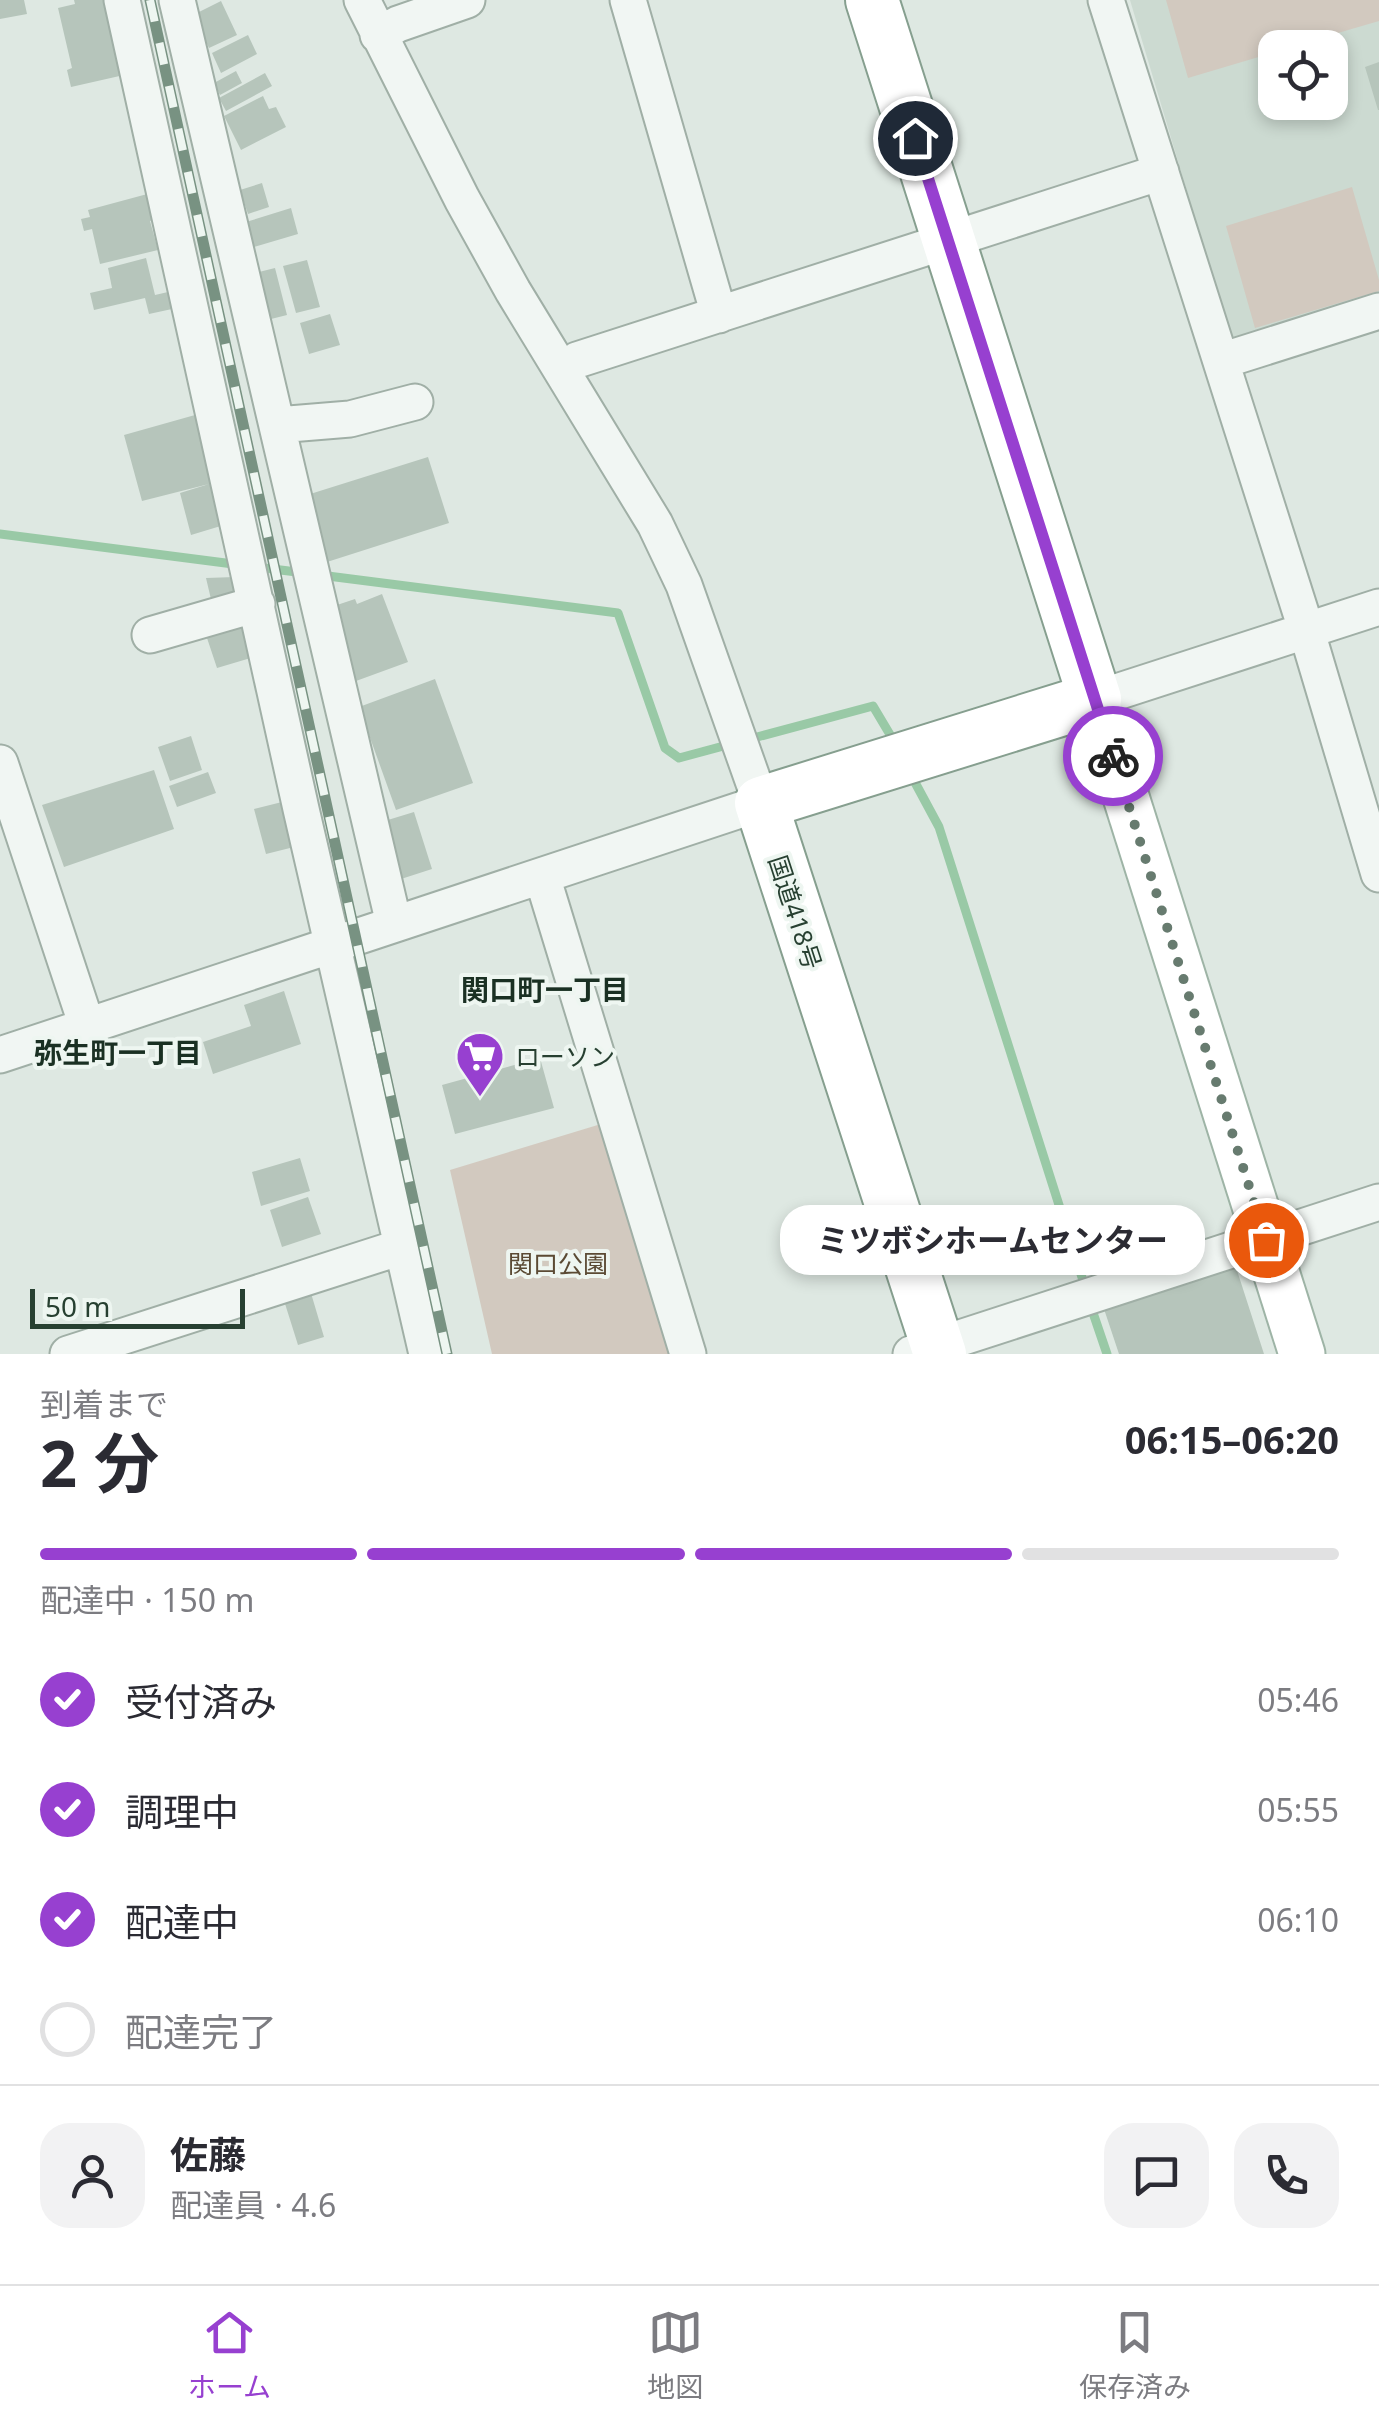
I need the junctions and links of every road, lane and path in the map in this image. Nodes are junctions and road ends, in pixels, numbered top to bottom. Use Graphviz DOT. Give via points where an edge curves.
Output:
graph roads {
  1 [pos="122,0"];
  2 [pos="177,0"];
  3 [pos="362,0"];
  4 [pos="467,0"];
  5 [pos="628,0"];
  6 [pos="872,0"];
  7 [pos="1106,0"];
  8 [pos="378,35"];
  9 [pos="1161,172"];
  10 [pos="947,242"];
  11 [pos="1379,311"];
  12 [pos="720,314"];
  13 [pos="1221,361"];
  14 [pos="562,371"];
  15 [pos="415,402"];
  16 [pos="277,424"];
  17 [pos="250,577"];
  18 [pos="1379,607"];
  19 [pos="1306,630"];
  20 [pos="150,635"];
  21 [pos="1095,699"];
  22 [pos="0,764"];
  23 [pos="761,803"];
  24 [pos="1379,874"];
  25 [pos="542,876"];
  26 [pos="394,924"];
  27 [pos="332,946"];
  28 [pos="87,1026"];
  29 [pos="0,1055"];
  30 [pos="1379,1202"];
  31 [pos="1266,1240"];
  32 [pos="400,1247"];
  33 [pos="929,1351"];
  34 [pos="68,1354"];
  35 [pos="427,1354"];
  36 [pos="688,1354"];
  37 [pos="1302,1354"];
  1 -- 17 [label="street"];
  2 -- 16 [label="street"];
  3 -- 8 [label="street"];
  4 -- 8 [label="street"];
  5 -- 12 [label="street"];
  6 -- 10 [label="highway"];
  7 -- 9 [label="street"];
  8 -- 14 [label="street"];
  9 -- 10 [label="street"];
  9 -- 13 [label="street"];
  10 -- 12 [label="street"];
  10 -- 21 [label="highway"];
  11 -- 13 [label="street"];
  12 -- 14 [label="street" via="577,360"];
  13 -- 19 [label="street"];
  14 -- 23 [label="street" via="655,524 684,585"];
  15 -- 16 [label="street" via="350,420"];
  16 -- 26 [label="street"];
  17 -- 20 [label="street"];
  17 -- 27 [label="street"];
  18 -- 19 [label="street"];
  19 -- 21 [label="street"];
  19 -- 24 [label="street"];
  21 -- 23 [label="highway"];
  21 -- 31 [label="main road"];
  22 -- 28 [label="street"];
  23 -- 25 [label="street"];
  23 -- 33 [label="highway, 国道418号"];
  25 -- 26 [label="street"];
  25 -- 36 [label="street"];
  26 -- 27 [label="street"];
  27 -- 28 [label="street"];
  27 -- 32 [label="street"];
  28 -- 29 [label="street"];
  30 -- 31 [label="street"];
  31 -- 33 [label="street"];
  31 -- 37 [label="main road"];
  32 -- 34 [label="street"];
  32 -- 35 [label="street"];
}
